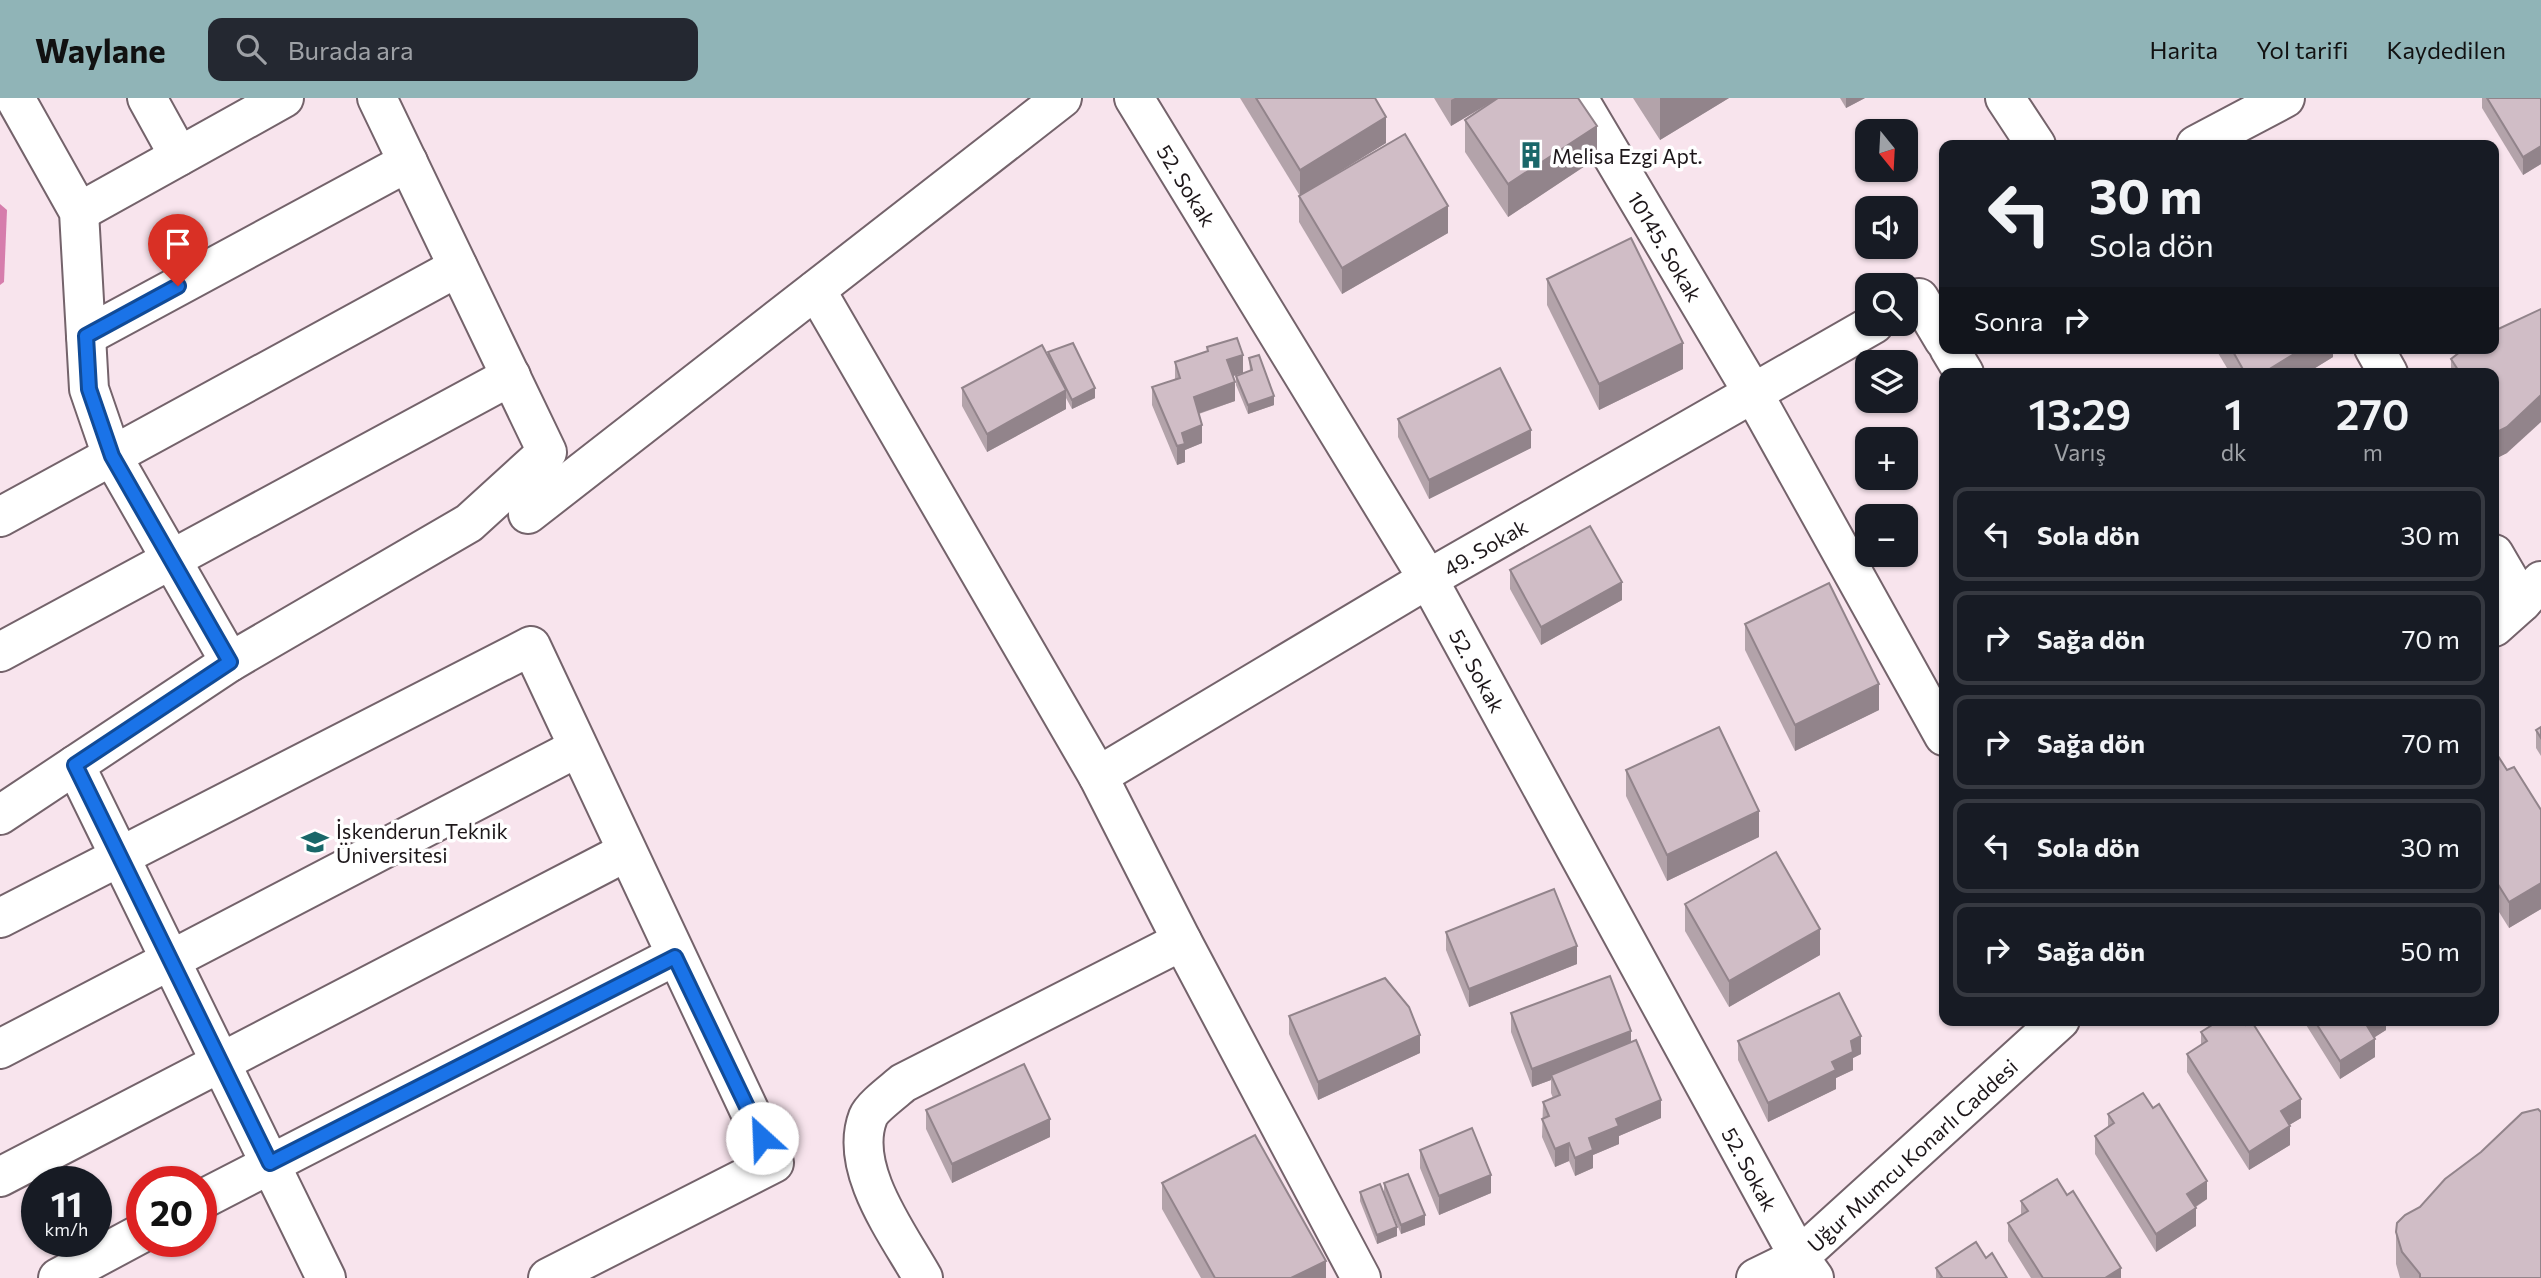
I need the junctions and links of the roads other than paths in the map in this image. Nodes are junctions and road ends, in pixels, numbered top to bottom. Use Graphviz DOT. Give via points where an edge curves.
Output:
graph roads {
  1 [pos="15,98"];
  2 [pos="147,98"];
  3 [pos="377,98"];
  4 [pos="1062,98"];
  5 [pos="1135,98"];
  6 [pos="1578,98"];
  7 [pos="2005,98"];
  8 [pos="2285,98"];
  9 [pos="279,99"];
  10 [pos="2249,133"];
  11 [pos="2033,140"];
  12 [pos="2218,140"];
  13 [pos="179,156"];
  14 [pos="408,162"];
  15 [pos="79,212"];
  16 [pos="458,267"];
  17 [pos="817,290"];
  18 [pos="1923,296"];
  19 [pos="1939,330"];
  20 [pos="1855,335"];
  21 [pos="86,336"];
  22 [pos="511,376"];
  23 [pos="1753,393"];
  24 [pos="112,456"];
  25 [pos="528,514"];
  26 [pos="0,517"];
  27 [pos="171,559"];
  28 [pos="2499,564"];
  29 [pos="1427,579"];
  30 [pos="2519,603"];
  31 [pos="0,652"];
  32 [pos="230,662"];
  33 [pos="1939,727"];
  34 [pos="577,748"];
  35 [pos="75,765"];
  36 [pos="1098,776"];
  37 [pos="0,814"];
  38 [pos="626,852"];
  39 [pos="120,856"];
  40 [pos="0,918"];
  41 [pos="1182,942"];
  42 [pos="675,957"];
  43 [pos="171,960"];
  44 [pos="2054,1026"];
  45 [pos="0,1049"];
  46 [pos="221,1062"];
  47 [pos="270,1163"];
  48 [pos="0,1177"];
  49 [pos="217,1191"];
  50 [pos="126,1242"];
  51 [pos="1806,1268"];
  52 [pos="58,1278"];
  53 [pos="326,1278"];
  54 [pos="548,1278"];
  55 [pos="923,1278"];
  56 [pos="1362,1278"];
  57 [pos="1756,1278"];
  1 -- 15 [label="street"];
  2 -- 13 [label="street"];
  3 -- 14 [label="street"];
  4 -- 17 [label="street"];
  5 -- 29 [label="street, 52. Sokak"];
  6 -- 23 [label="street, 10145. Sokak"];
  7 -- 11 [label="street"];
  8 -- 10 [label="street"];
  9 -- 13 [label="street"];
  10 -- 12 [label="street"];
  13 -- 15 [label="street"];
  14 -- 16 [label="street"];
  14 -- 21 [label="street"];
  15 -- 21 [label="street"];
  16 -- 22 [label="street"];
  16 -- 24 [label="street"];
  17 -- 25 [label="street"];
  17 -- 36 [label="street"];
  18 -- 19 [label="street"];
  20 -- 23 [label="street, 49. Sokak"];
  21 -- 24 [label="street" via="89,389"];
  22 -- 27 [label="street"];
  22 -- 32 [label="street" via="547,452 469,523"];
  23 -- 29 [label="street, 49. Sokak"];
  23 -- 33 [label="street, 10145. Sokak"];
  24 -- 26 [label="street"];
  24 -- 27 [label="street"];
  27 -- 31 [label="street"];
  27 -- 32 [label="street"];
  28 -- 30 [label="street"];
  29 -- 36 [label="street, 49. Sokak"];
  29 -- 51 [label="street, 52. Sokak"];
  32 -- 35 [label="street"];
  34 -- 38 [label="street"];
  34 -- 39 [label="street" via="531,646"];
  34 -- 43 [label="street"];
  35 -- 37 [label="street"];
  35 -- 39 [label="street"];
  36 -- 41 [label="street"];
  38 -- 42 [label="street"];
  38 -- 46 [label="street"];
  39 -- 40 [label="street"];
  39 -- 43 [label="street"];
  41 -- 55 [label="street" via="903,1083 869,1115 864,1162"];
  41 -- 56 [label="street"];
  42 -- 47 [label="street"];
  42 -- 54 [label="street" via="774,1163"];
  43 -- 45 [label="street"];
  43 -- 46 [label="street"];
  44 -- 51 [label="street, Uğur Mumcu Konarlı Caddesi"];
  46 -- 47 [label="street"];
  46 -- 48 [label="street"];
  47 -- 49 [label="street"];
  47 -- 53 [label="street"];
  50 -- 52 [label="street"];
  51 -- 57 [label="street, Uğur Mumcu Konarlı Caddesi"];
}
